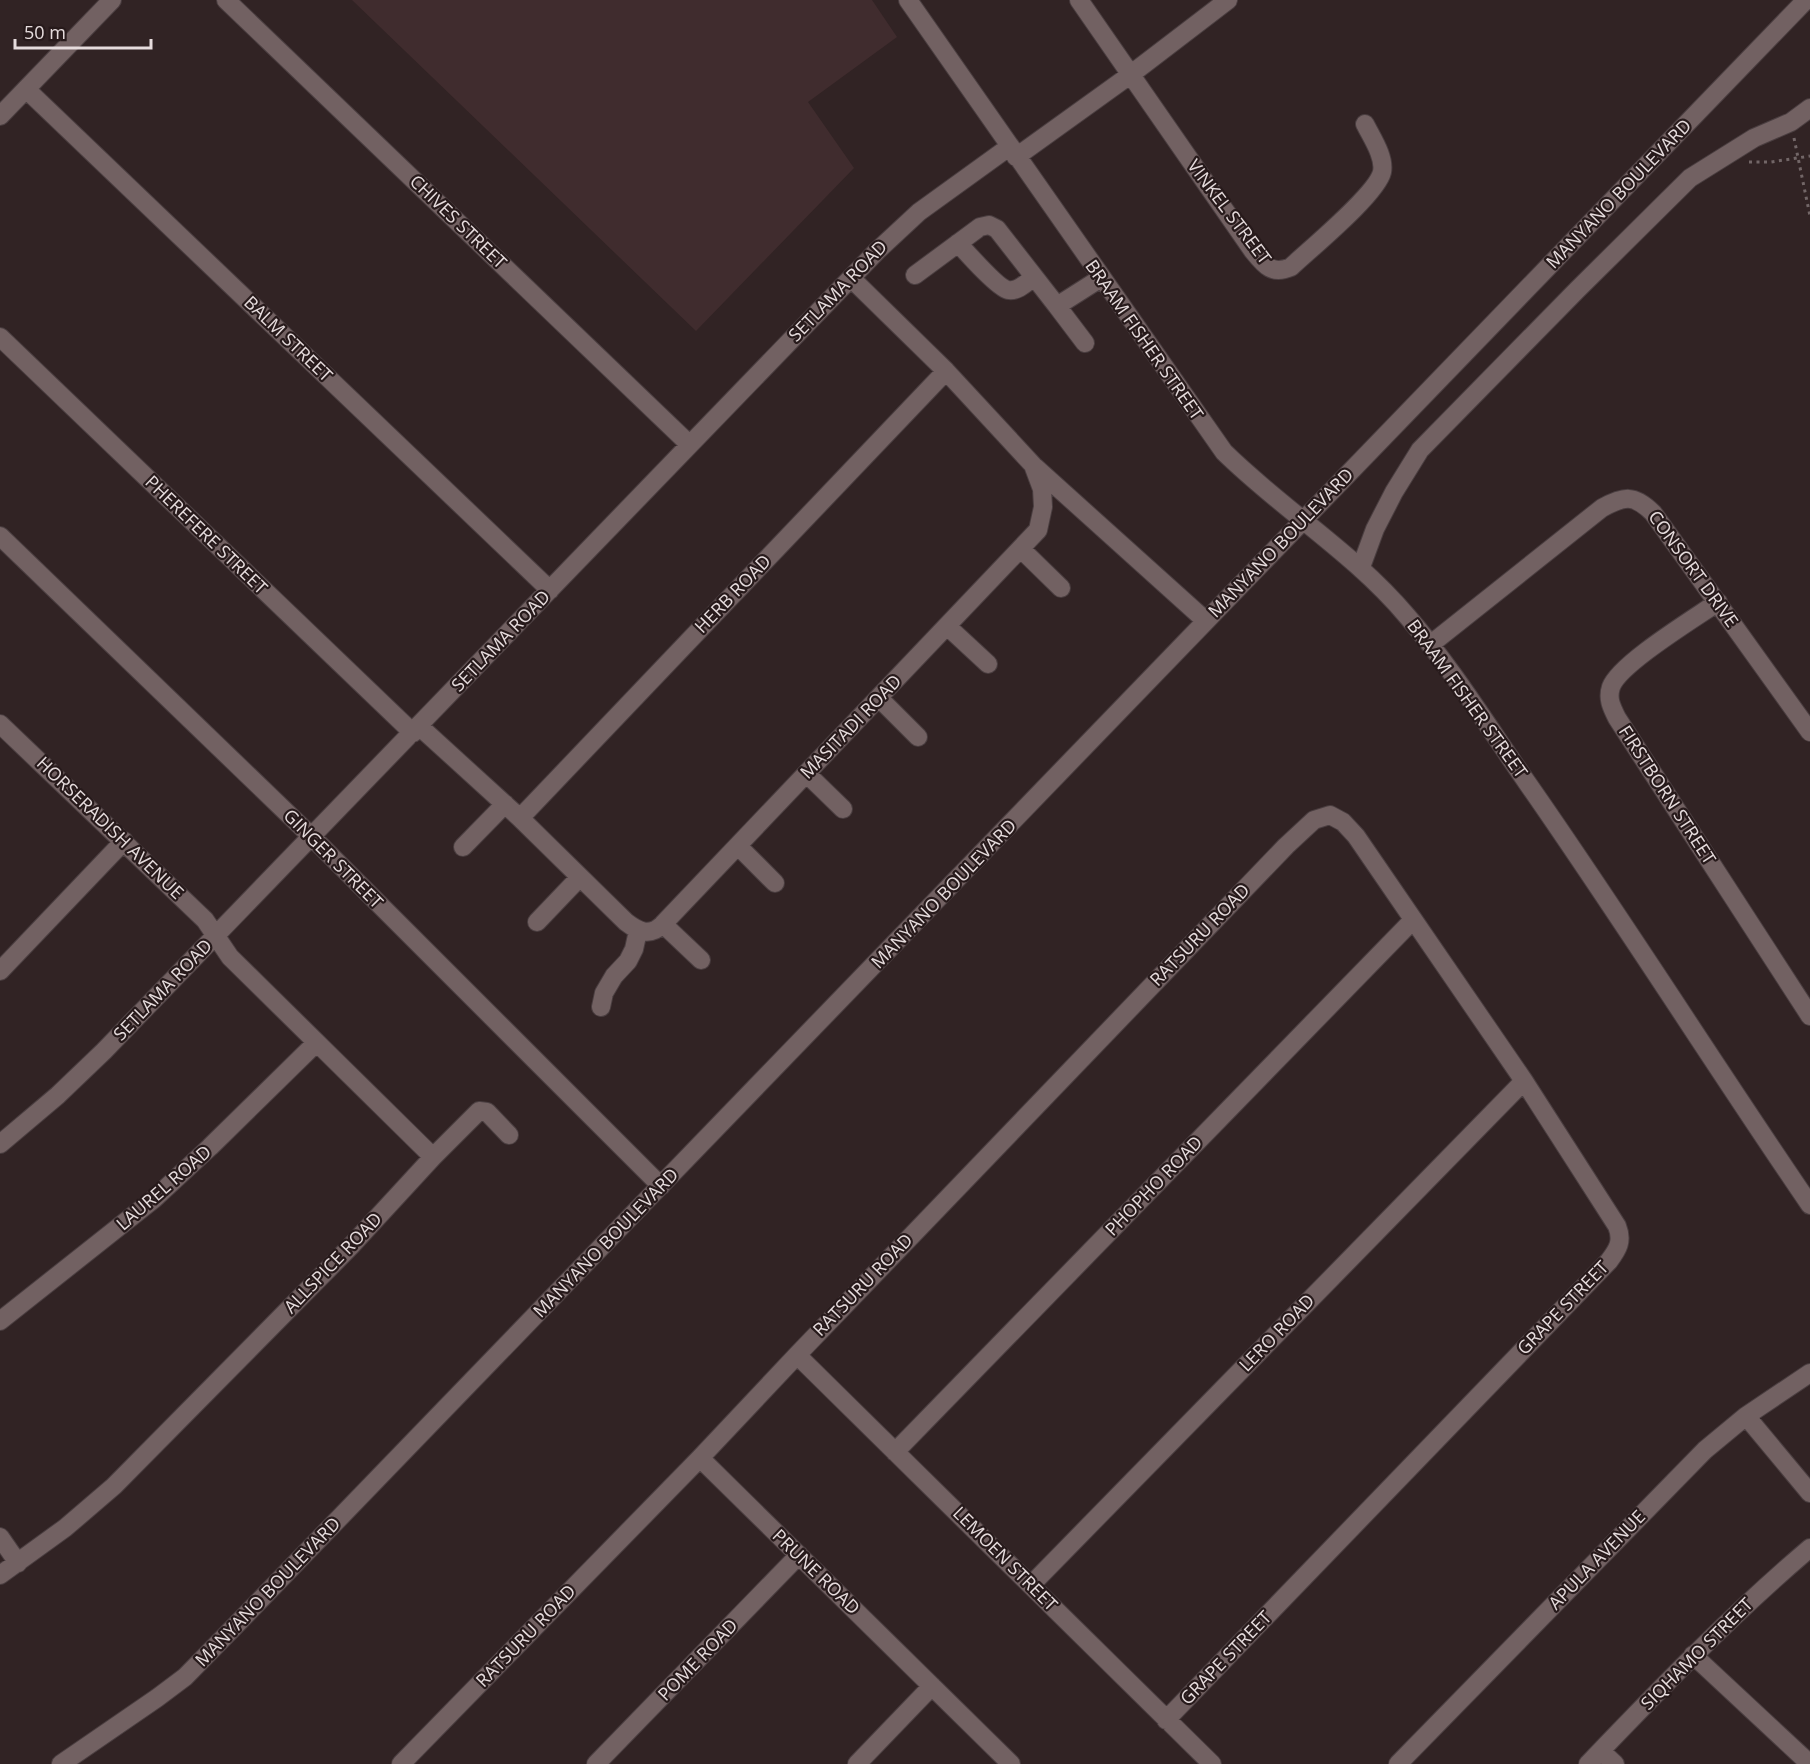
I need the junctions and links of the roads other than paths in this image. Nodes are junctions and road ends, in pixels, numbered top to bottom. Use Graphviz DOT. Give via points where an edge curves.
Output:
graph roads {
  1 [pos="112,0"];
  2 [pos="226,0"];
  3 [pos="908,0"];
  4 [pos="1079,0"];
  5 [pos="1227,0"];
  6 [pos="1806,0"];
  7 [pos="1130,75"];
  8 [pos="26,89"];
  9 [pos="1810,108"];
  10 [pos="0,116"];
  11 [pos="1365,124"];
  12 [pos="1013,152"];
  13 [pos="958,243"];
  14 [pos="915,275"];
  15 [pos="1034,277"];
  16 [pos="850,278"];
  17 [pos="1101,278"];
  18 [pos="1057,306"];
  19 [pos="0,337"];
  20 [pos="1085,344"];
  21 [pos="946,370"];
  22 [pos="689,444"];
  23 [pos="1033,465"];
  24 [pos="1303,520"];
  25 [pos="0,536"];
  26 [pos="1021,549"];
  27 [pos="1361,567"];
  28 [pos="1061,588"];
  29 [pos="550,590"];
  30 [pos="1718,602"];
  31 [pos="1206,621"];
  32 [pos="947,626"];
  33 [pos="1431,645"];
  34 [pos="988,664"];
  35 [pos="879,698"];
  36 [pos="0,723"];
  37 [pos="416,729"];
  38 [pos="1810,732"];
  39 [pos="918,737"];
  40 [pos="807,774"];
  41 [pos="505,804"];
  42 [pos="843,809"];
  43 [pos="1330,815"];
  44 [pos="520,818"];
  45 [pos="311,836"];
  46 [pos="124,841"];
  47 [pos="738,846"];
  48 [pos="463,847"];
  49 [pos="580,877"];
  50 [pos="775,883"];
  51 [pos="1413,920"];
  52 [pos="537,922"];
  53 [pos="663,924"];
  54 [pos="638,932"];
  55 [pos="215,936"];
  56 [pos="701,960"];
  57 [pos="0,971"];
  58 [pos="601,1007"];
  59 [pos="1810,1016"];
  60 [pos="316,1042"];
  61 [pos="1524,1081"];
  62 [pos="509,1135"];
  63 [pos="0,1144"];
  64 [pos="433,1157"];
  65 [pos="661,1186"];
  66 [pos="1810,1205"];
  67 [pos="0,1322"];
  68 [pos="797,1354"];
  69 [pos="1810,1373"];
  70 [pos="1746,1416"];
  71 [pos="895,1452"];
  72 [pos="700,1458"];
  73 [pos="1810,1493"];
  74 [pos="0,1537"];
  75 [pos="1810,1548"];
  76 [pos="799,1556"];
  77 [pos="18,1563"];
  78 [pos="0,1575"];
  79 [pos="1031,1585"];
  80 [pos="1693,1655"];
  81 [pos="932,1686"];
  82 [pos="1166,1720"];
  83 [pos="1601,1751"];
  84 [pos="61,1764"];
  85 [pos="401,1764"];
  86 [pos="596,1764"];
  87 [pos="857,1764"];
  88 [pos="1011,1764"];
  89 [pos="1212,1764"];
  90 [pos="1398,1764"];
  91 [pos="1588,1764"];
  92 [pos="1615,1764"];
  93 [pos="1810,1764"];
  1 -- 8 [label="street"];
  2 -- 22 [label="street, CHIVES STREET"];
  3 -- 12 [label="street, BRAAM FISHER STREET"];
  4 -- 7 [label="street"];
  5 -- 7 [label="street, SETLAMA ROAD"];
  6 -- 24 [label="street, MANYANO BOULEVARD"];
  7 -- 11 [label="street, VINKEL STREET" via="1253,251 1272,270 1291,267 1372,192 1382,171 1378,150"];
  7 -- 12 [label="street, SETLAMA ROAD"];
  8 -- 10 [label="street"];
  8 -- 29 [label="street, BALM STREET"];
  9 -- 27 [label="street" via="1690,178 1420,450 1375,529"];
  12 -- 16 [label="street, SETLAMA ROAD" via="920,212"];
  12 -- 17 [label="street, BRAAM FISHER STREET"];
  13 -- 14 [label="street"];
  13 -- 15 [label="street" via="999,286 1017,289"];
  13 -- 15 [label="street" via="989,225 997,229"];
  15 -- 18 [label="street"];
  16 -- 21 [label="street, MASITADI ROAD"];
  16 -- 22 [label="street, SETLAMA ROAD"];
  17 -- 18 [label="street"];
  17 -- 24 [label="street, BRAAM FISHER STREET" via="1224,452"];
  18 -- 20 [label="street"];
  19 -- 37 [label="street, PHEREFERE STREET"];
  21 -- 23 [label="street, MASITADI ROAD"];
  21 -- 44 [label="street, HERB ROAD"];
  22 -- 29 [label="street, SETLAMA ROAD"];
  23 -- 26 [label="street, MASITADI ROAD" via="1042,489 1043,507 1038,530"];
  23 -- 31 [label="street"];
  24 -- 27 [label="street, BRAAM FISHER STREET"];
  24 -- 31 [label="street, MANYANO BOULEVARD"];
  25 -- 45 [label="street, GINGER STREET"];
  26 -- 28 [label="street"];
  26 -- 32 [label="street, MASITADI ROAD"];
  27 -- 33 [label="street, BRAAM FISHER STREET"];
  29 -- 37 [label="street, SETLAMA ROAD"];
  30 -- 33 [label="street, CONSORT DRIVE" via="1653,513 1634,498 1624,498 1602,508"];
  30 -- 38 [label="street, CONSORT DRIVE"];
  30 -- 59 [label="street, FIRSTBORN STREET" via="1624,669 1611,685 1609,696 1617,718"];
  31 -- 65 [label="street, MANYANO BOULEVARD"];
  32 -- 34 [label="street"];
  32 -- 35 [label="street, MASITADI ROAD"];
  33 -- 66 [label="street, BRAAM FISHER STREET" via="1562,833"];
  35 -- 39 [label="street"];
  35 -- 40 [label="street, MASITADI ROAD"];
  36 -- 46 [label="street, HORSERADISH AVENUE"];
  37 -- 41 [label="street"];
  37 -- 45 [label="street, SETLAMA ROAD"];
  40 -- 42 [label="street"];
  40 -- 47 [label="street, MASITADI ROAD"];
  41 -- 44 [label="street"];
  41 -- 48 [label="street"];
  43 -- 51 [label="street, GRAPE STREET" via="1356,836"];
  43 -- 68 [label="street, RATSURU ROAD" via="1314,820 1286,846"];
  44 -- 49 [label="street"];
  45 -- 55 [label="street, SETLAMA ROAD"];
  45 -- 65 [label="street, GINGER STREET"];
  46 -- 55 [label="street, HORSERADISH AVENUE" via="205,920"];
  46 -- 57 [label="street"];
  47 -- 50 [label="street"];
  47 -- 53 [label="street, MASITADI ROAD"];
  49 -- 52 [label="street"];
  49 -- 54 [label="street"];
  51 -- 61 [label="street, GRAPE STREET"];
  51 -- 71 [label="street, PHOPHO ROAD"];
  53 -- 54 [label="street, MASITADI ROAD" via="652,931"];
  53 -- 56 [label="street"];
  54 -- 58 [label="street" via="628,962 614,976"];
  55 -- 60 [label="street"];
  55 -- 63 [label="street, SETLAMA ROAD" via="83,1072"];
  60 -- 64 [label="street"];
  60 -- 67 [label="street, LAUREL ROAD" via="154,1199"];
  61 -- 79 [label="street, LERO ROAD"];
  61 -- 82 [label="street, GRAPE STREET" via="1617,1226 1620,1245 1609,1261"];
  62 -- 64 [label="street, ALLSPICE ROAD" via="487,1112 479,1112"];
  64 -- 77 [label="street, ALLSPICE ROAD" via="351,1246 114,1486"];
  65 -- 84 [label="street, MANYANO BOULEVARD" via="185,1677"];
  68 -- 71 [label="street, LEMOEN STREET"];
  68 -- 72 [label="street, RATSURU ROAD"];
  69 -- 70 [label="street, APULA AVENUE"];
  70 -- 73 [label="street"];
  70 -- 90 [label="street, APULA AVENUE" via="1670,1485"];
  71 -- 79 [label="street, LEMOEN STREET"];
  72 -- 76 [label="street, PRUNE ROAD"];
  72 -- 85 [label="street, RATSURU ROAD"];
  74 -- 77 [label="street"];
  75 -- 80 [label="street, SIQHAMO STREET"];
  76 -- 81 [label="street, PRUNE ROAD"];
  76 -- 86 [label="street, POME ROAD"];
  77 -- 78 [label="street, ALLSPICE ROAD"];
  79 -- 82 [label="street, LEMOEN STREET"];
  80 -- 83 [label="street, SIQHAMO STREET"];
  80 -- 93 [label="street"];
  81 -- 87 [label="street"];
  81 -- 88 [label="street, PRUNE ROAD"];
  82 -- 89 [label="street, LEMOEN STREET"];
  83 -- 91 [label="street, SIQHAMO STREET"];
  83 -- 92 [label="street"];
}
